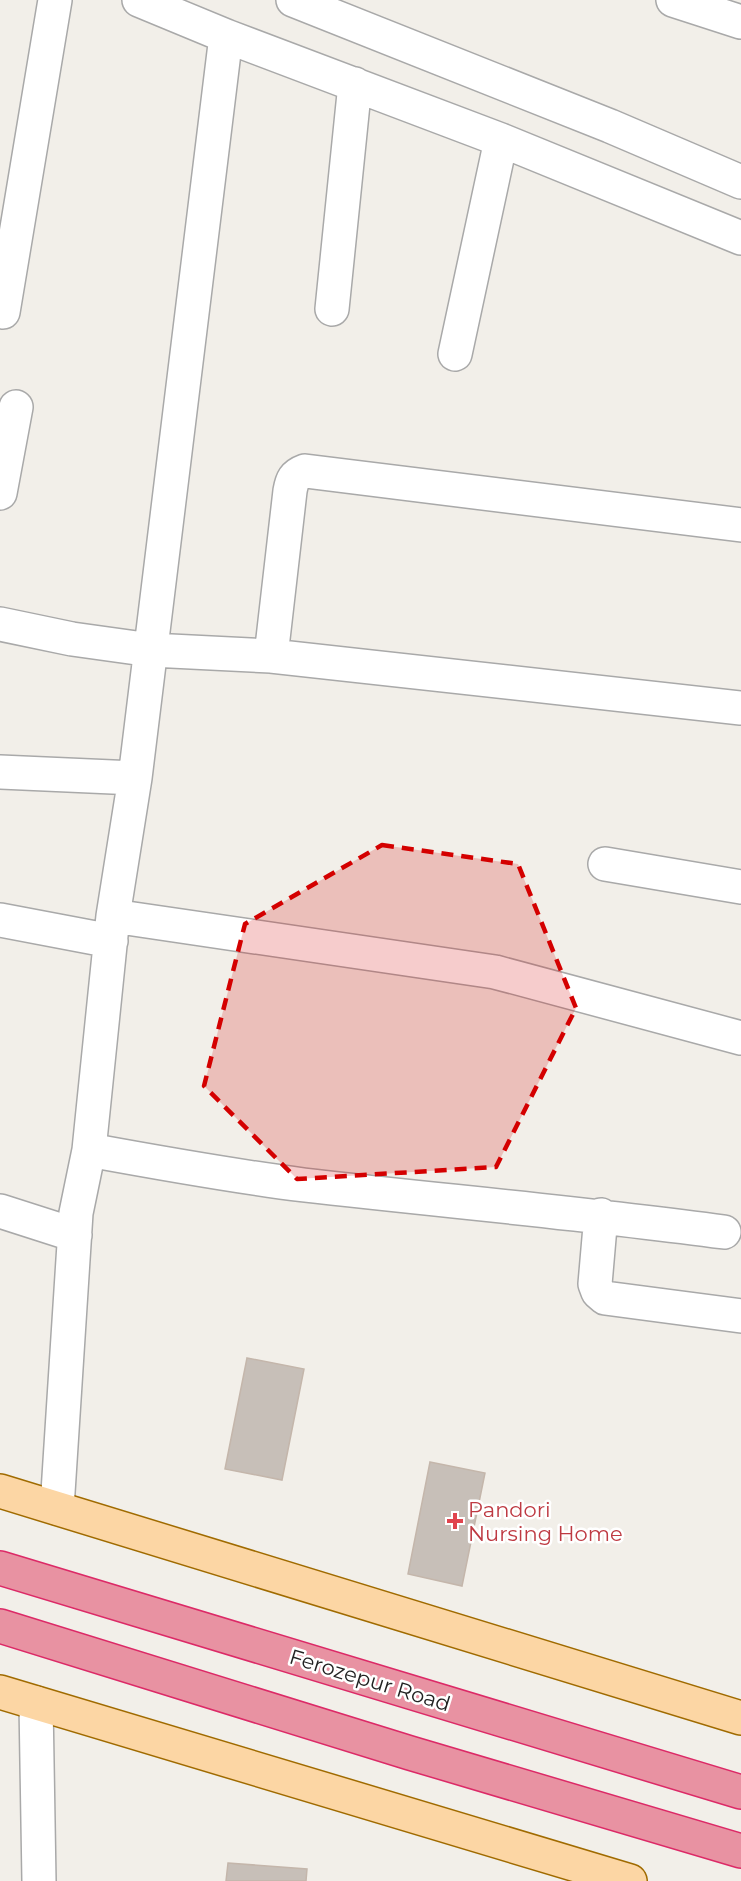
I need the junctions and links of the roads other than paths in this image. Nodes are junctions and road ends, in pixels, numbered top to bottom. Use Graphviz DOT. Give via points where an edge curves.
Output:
graph roads {
  1 [pos="55,0"];
  2 [pos="139,0"];
  3 [pos="292,0"];
  4 [pos="673,0"];
  5 [pos="741,22"];
  6 [pos="226,36"];
  7 [pos="355,84"];
  8 [pos="501,140"];
  9 [pos="741,182"];
  10 [pos="741,238"];
  11 [pos="332,309"];
  12 [pos="3,312"];
  13 [pos="455,354"];
  14 [pos="16,407"];
  15 [pos="0,493"];
  16 [pos="741,525"];
  17 [pos="0,624"];
  18 [pos="151,650"];
  19 [pos="271,656"];
  20 [pos="741,708"];
  21 [pos="0,772"];
  22 [pos="135,778"];
  23 [pos="605,864"];
  24 [pos="741,887"];
  25 [pos="0,920"];
  26 [pos="112,928"];
  27 [pos="741,1038"];
  28 [pos="89,1150"];
  29 [pos="0,1211"];
  30 [pos="601,1215"];
  31 [pos="724,1232"];
  32 [pos="75,1235"];
  33 [pos="741,1316"];
  34 [pos="0,1491"];
  35 [pos="57,1508"];
  36 [pos="0,1568"];
  37 [pos="0,1626"];
  38 [pos="0,1692"];
  39 [pos="36,1703"];
  40 [pos="741,1718"];
  41 [pos="741,1792"];
  42 [pos="741,1851"];
  43 [pos="39,1881"];
  44 [pos="630,1881"];
  1 -- 12 [label="street"];
  2 -- 6 [label="street"];
  3 -- 9 [label="street"];
  4 -- 5 [label="street"];
  6 -- 7 [label="street"];
  6 -- 18 [label="street"];
  7 -- 8 [label="street"];
  7 -- 11 [label="street"];
  8 -- 10 [label="street"];
  8 -- 13 [label="street"];
  14 -- 15 [label="street"];
  16 -- 19 [label="street" via="305,471 292,480"];
  17 -- 18 [label="street"];
  18 -- 19 [label="street"];
  18 -- 22 [label="street"];
  19 -- 20 [label="street"];
  21 -- 22 [label="street"];
  22 -- 26 [label="street"];
  23 -- 24 [label="street"];
  25 -- 26 [label="street"];
  26 -- 27 [label="street" via="495,972"];
  26 -- 28 [label="street"];
  28 -- 30 [label="street" via="302,1184"];
  28 -- 32 [label="street"];
  29 -- 32 [label="street"];
  30 -- 31 [label="street"];
  30 -- 33 [label="street" via="595,1284 605,1298"];
  32 -- 35 [label="street"];
  34 -- 35 [label="main road"];
  35 -- 40 [label="main road"];
  36 -- 41 [label="highway, Ferozepur Road"];
  37 -- 42 [label="highway"];
  38 -- 39 [label="main road"];
  39 -- 43 [label="street"];
  39 -- 44 [label="main road"];
}
